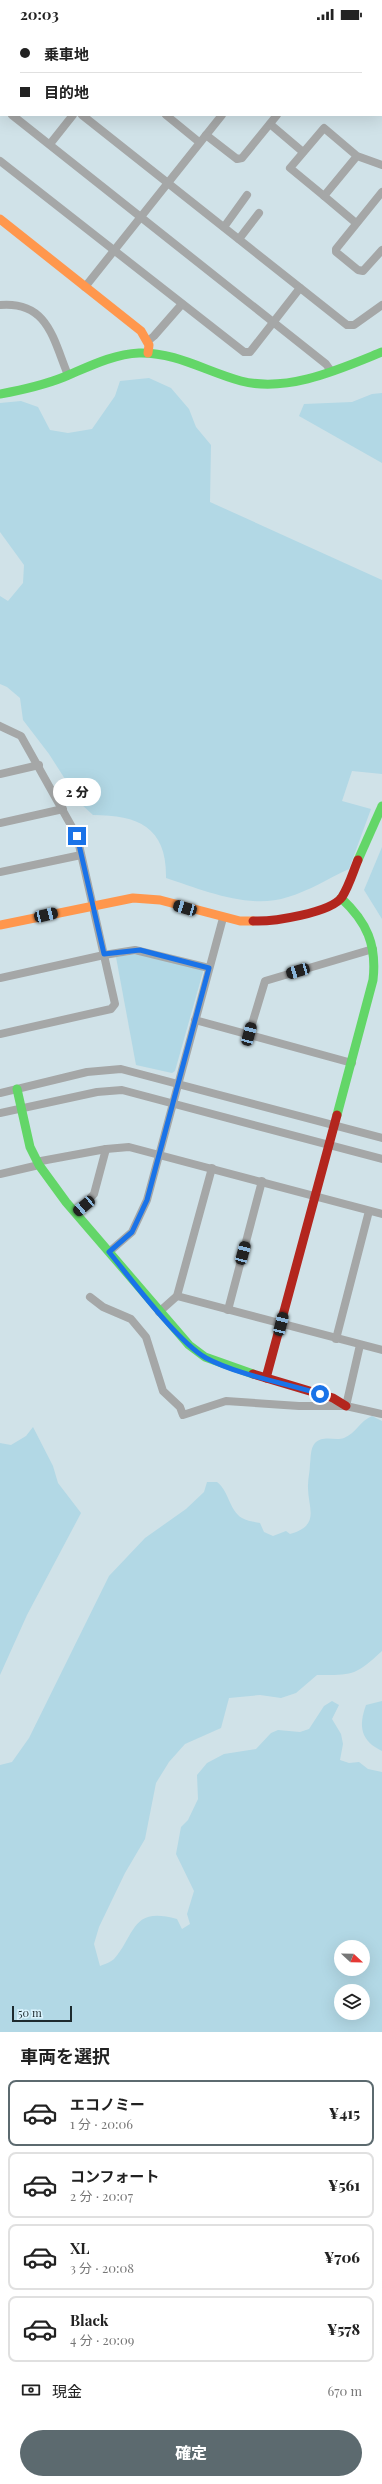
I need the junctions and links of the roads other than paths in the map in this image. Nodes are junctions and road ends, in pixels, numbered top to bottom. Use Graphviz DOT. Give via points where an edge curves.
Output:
graph roads {
  1 [pos="13,116"];
  2 [pos="72,116"];
  3 [pos="83,116"];
  4 [pos="167,116"];
  5 [pos="221,116"];
  6 [pos="276,116"];
  7 [pos="270,124"];
  8 [pos="206,135"];
  9 [pos="200,142"];
  10 [pos="50,144"];
  11 [pos="303,152"];
  12 [pos="357,156"];
  13 [pos="0,161"];
  14 [pos="382,165"];
  15 [pos="168,183"];
  16 [pos="382,192"];
  17 [pos="247,195"];
  18 [pos="324,196"];
  19 [pos="259,212"];
  20 [pos="141,217"];
  21 [pos="0,219"];
  22 [pos="356,223"];
  23 [pos="224,227"];
  24 [pos="239,239"];
  25 [pos="382,250"];
  26 [pos="114,251"];
  27 [pos="86,288"];
  28 [pos="300,288"];
  29 [pos="182,304"];
  30 [pos="0,305"];
  31 [pos="382,305"];
  32 [pos="273,322"];
  33 [pos="148,341"];
  34 [pos="382,352"];
  35 [pos="148,353"];
  36 [pos="331,371"];
  37 [pos="68,375"];
  38 [pos="0,394"];
  39 [pos="0,726"];
  40 [pos="39,765"];
  41 [pos="0,774"];
  42 [pos="382,806"];
  43 [pos="63,809"];
  44 [pos="0,823"];
  45 [pos="81,855"];
  46 [pos="0,872"];
  47 [pos="341,898"];
  48 [pos="92,904"];
  49 [pos="223,918"];
  50 [pos="0,925"];
  51 [pos="373,949"];
  52 [pos="104,954"];
  53 [pos="209,968"];
  54 [pos="0,978"];
  55 [pos="195,1020"];
  56 [pos="0,1034"];
  57 [pos="249,1034"];
  58 [pos="352,1063"];
  59 [pos="178,1082"];
  60 [pos="17,1089"];
  61 [pos="0,1093"];
  62 [pos="173,1102"];
  63 [pos="20,1109"];
  64 [pos="0,1113"];
  65 [pos="335,1126"];
  66 [pos="382,1138"];
  67 [pos="329,1145"];
  68 [pos="106,1149"];
  69 [pos="159,1154"];
  70 [pos="382,1159"];
  71 [pos="38,1165"];
  72 [pos="212,1168"];
  73 [pos="0,1174"];
  74 [pos="262,1182"];
  75 [pos="315,1196"];
  76 [pos="369,1211"];
  77 [pos="76,1213"];
  78 [pos="382,1214"];
  79 [pos="109,1252"];
  80 [pos="177,1296"];
  81 [pos="90,1297"];
  82 [pos="228,1310"];
  83 [pos="159,1312"];
  84 [pos="281,1324"];
  85 [pos="336,1339"];
  86 [pos="360,1345"];
  87 [pos="382,1350"];
  88 [pos="266,1378"];
  89 [pos="346,1406"];
  90 [pos="382,1414"];
  1 -- 10 [label="street"];
  2 -- 10 [label="street"];
  3 -- 15 [label="street"];
  4 -- 9 [label="street"];
  5 -- 8 [label="street"];
  6 -- 7 [label="street"];
  7 -- 8 [label="street" via="240,159"];
  7 -- 11 [label="street"];
  8 -- 9 [label="street"];
  9 -- 15 [label="street"];
  10 -- 20 [label="street"];
  11 -- 12 [label="street" via="324,128"];
  11 -- 18 [label="street" via="290,166 290,170"];
  12 -- 14 [label="street"];
  12 -- 18 [label="street"];
  13 -- 26 [label="street"];
  15 -- 20 [label="street"];
  15 -- 23 [label="street"];
  16 -- 22 [label="street"];
  17 -- 23 [label="street"];
  18 -- 22 [label="street"];
  19 -- 24 [label="street"];
  20 -- 26 [label="street"];
  20 -- 32 [label="street"];
  21 -- 27 [label="street"];
  22 -- 25 [label="street" via="336,252 362,271"];
  23 -- 24 [label="street"];
  24 -- 28 [label="street"];
  26 -- 27 [label="street"];
  26 -- 29 [label="street"];
  27 -- 33 [label="street" via="141,331"];
  28 -- 31 [label="street" via="350,326"];
  28 -- 32 [label="street"];
  29 -- 32 [label="street" via="244,352 250,352"];
  29 -- 33 [label="street"];
  30 -- 37 [label="street" via="23,307 35,312 45,321"];
  32 -- 36 [label="street" via="326,364"];
  33 -- 35 [label="street"];
  34 -- 36 [label="street"];
  35 -- 36 [label="street" via="261,384 285,383"];
  35 -- 37 [label="street" via="125,356"];
  37 -- 38 [label="street"];
  39 -- 40 [label="street" via="21,736"];
  40 -- 41 [label="street"];
  40 -- 43 [label="street"];
  42 -- 47 [label="street"];
  43 -- 44 [label="street"];
  43 -- 45 [label="street" via="77,836"];
  45 -- 46 [label="street"];
  45 -- 48 [label="street"];
  47 -- 49 [label="street" via="328,907 271,922 251,923"];
  47 -- 51 [label="street" via="362,918 372,938"];
  48 -- 49 [label="street" via="120,899 160,900"];
  48 -- 50 [label="street"];
  48 -- 52 [label="street"];
  49 -- 53 [label="street"];
  51 -- 57 [label="street" via="265,981"];
  51 -- 58 [label="street" via="373,980"];
  52 -- 53 [label="street" via="140,950"];
  52 -- 54 [label="street"];
  52 -- 56 [label="street" via="115,1004 111,1009"];
  53 -- 55 [label="street"];
  55 -- 57 [label="street"];
  55 -- 59 [label="street"];
  57 -- 58 [label="street"];
  58 -- 65 [label="street"];
  59 -- 60 [label="street" via="130,1070 112,1069 87,1072"];
  59 -- 62 [label="street"];
  59 -- 65 [label="street"];
  60 -- 61 [label="street"];
  60 -- 63 [label="street"];
  62 -- 63 [label="street" via="131,1091 111,1090"];
  62 -- 67 [label="street"];
  62 -- 69 [label="street"];
  63 -- 64 [label="street"];
  63 -- 71 [label="street" via="30,1147"];
  65 -- 66 [label="street"];
  65 -- 67 [label="street"];
  67 -- 70 [label="street"];
  67 -- 75 [label="street"];
  68 -- 69 [label="street" via="129,1147"];
  68 -- 71 [label="street" via="41,1161"];
  68 -- 77 [label="street" via="94,1194"];
  69 -- 72 [label="street"];
  69 -- 79 [label="street" via="138,1223 126,1238"];
  71 -- 73 [label="street"];
  71 -- 77 [label="street"];
  72 -- 74 [label="street"];
  72 -- 80 [label="street"];
  74 -- 75 [label="street"];
  74 -- 82 [label="street"];
  75 -- 76 [label="street"];
  75 -- 84 [label="street"];
  76 -- 78 [label="street"];
  76 -- 85 [label="street"];
  77 -- 79 [label="street"];
  79 -- 83 [label="street"];
  80 -- 82 [label="street"];
  80 -- 83 [label="street"];
  81 -- 89 [label="street" via="103,1307 131,1319 146,1337 163,1391 180,1407 183,1415 226,1401"];
  82 -- 84 [label="street"];
  83 -- 88 [label="street" via="189,1345 205,1357"];
  84 -- 85 [label="street"];
  84 -- 88 [label="street"];
  85 -- 86 [label="street"];
  86 -- 87 [label="street"];
  86 -- 89 [label="street"];
  88 -- 89 [label="street" via="333,1398"];
  89 -- 90 [label="street"];
}
